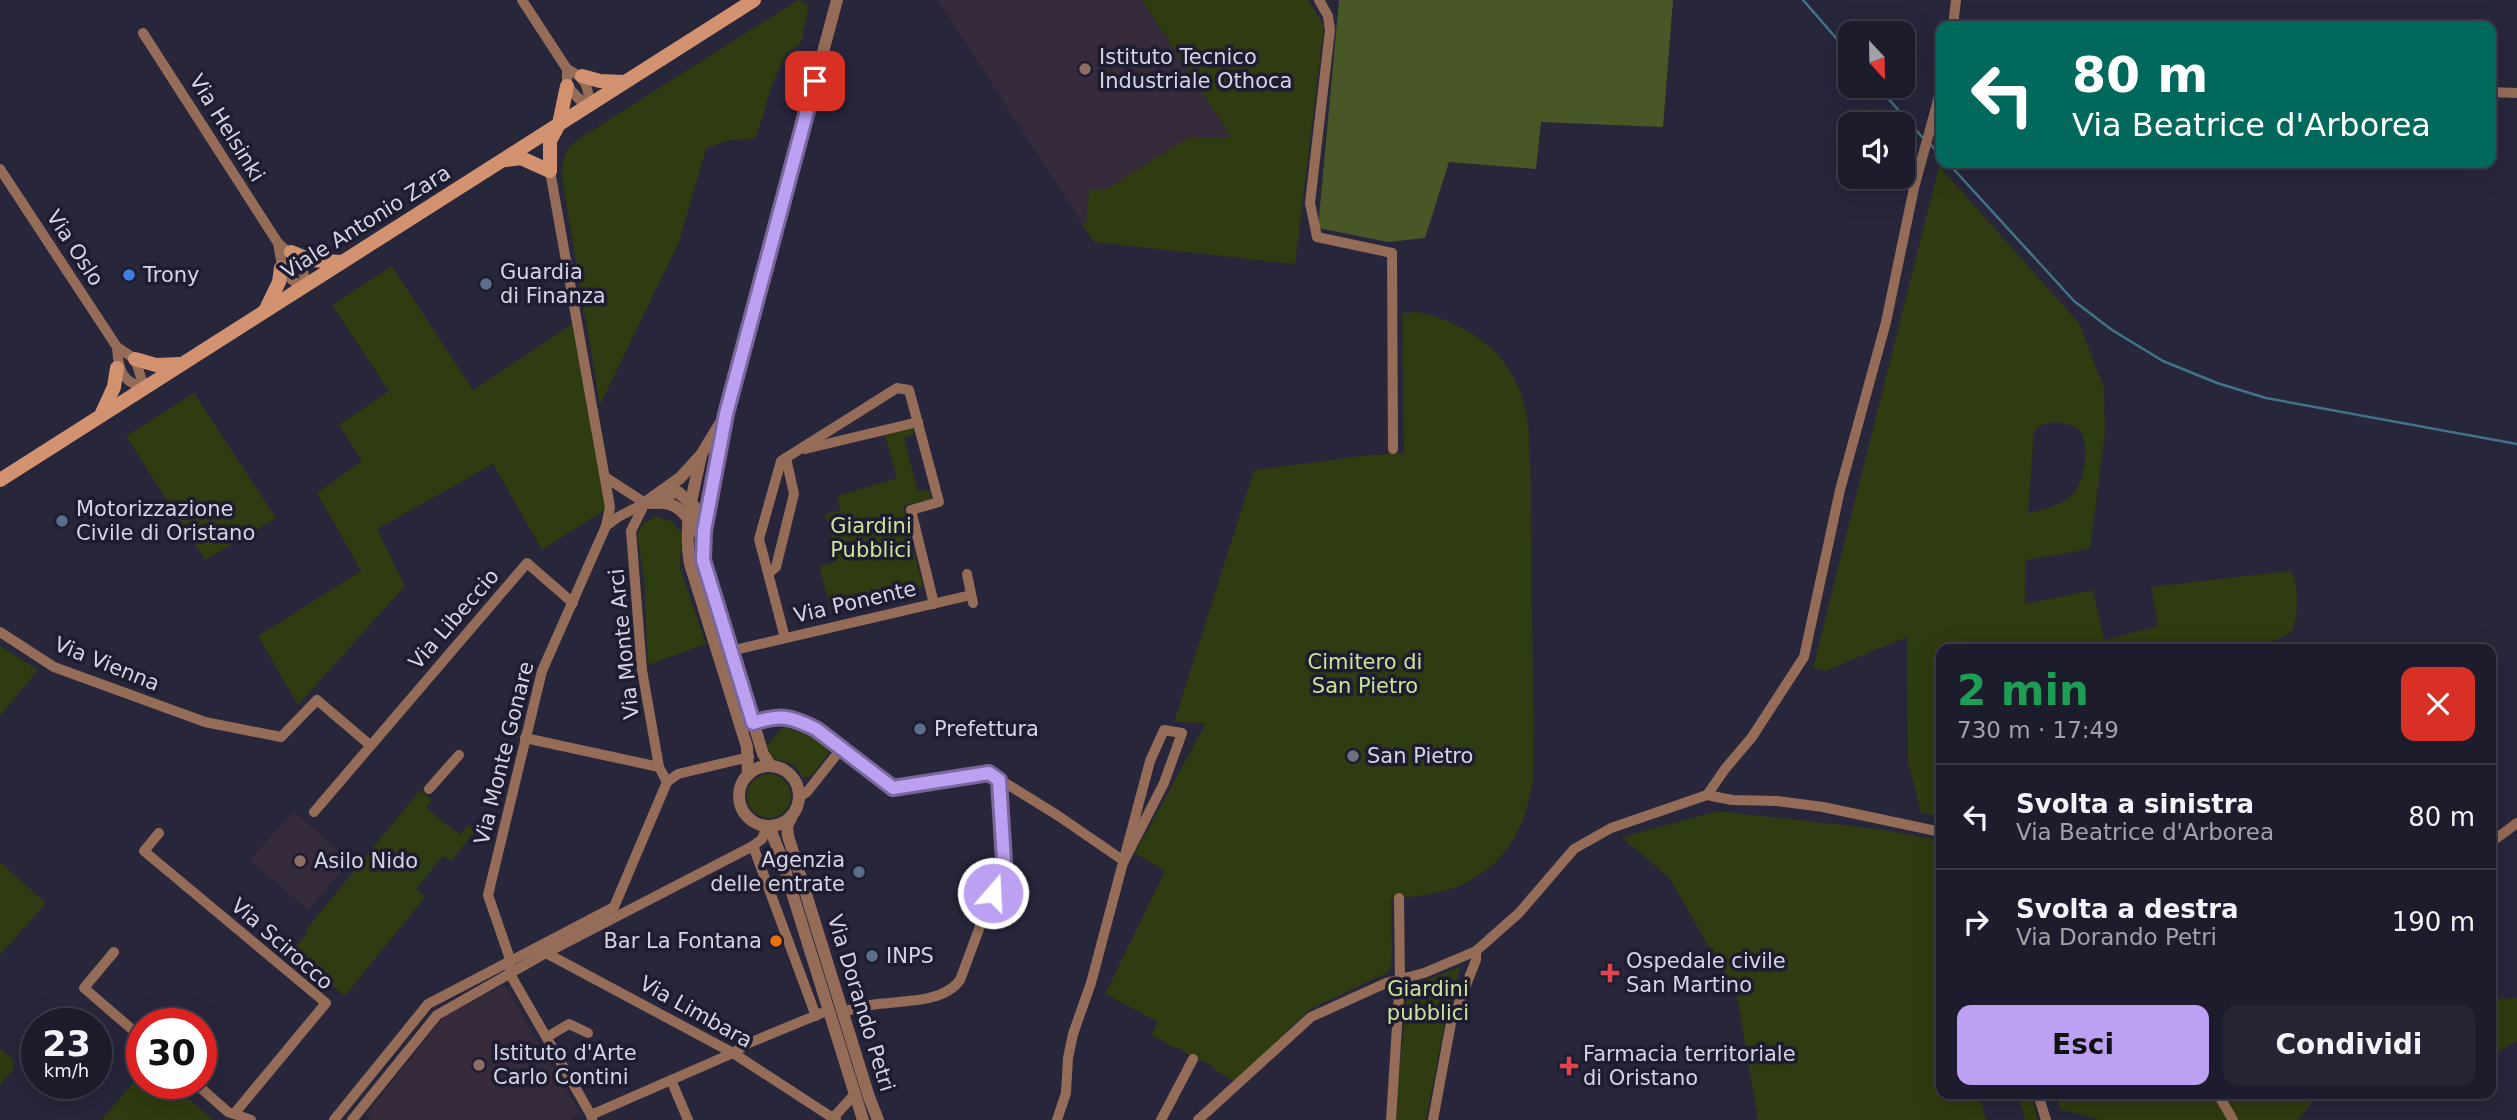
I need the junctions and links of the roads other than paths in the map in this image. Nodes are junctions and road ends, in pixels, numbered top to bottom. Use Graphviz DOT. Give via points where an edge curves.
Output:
graph roads {
  1 [pos="522,0"];
  2 [pos="754,0"];
  3 [pos="1319,0"];
  4 [pos="1955,0"];
  5 [pos="836,1"];
  6 [pos="1953,21"];
  7 [pos="143,33"];
  8 [pos="566,69"];
  9 [pos="582,76"];
  10 [pos="624,82"];
  11 [pos="567,86"];
  12 [pos="2496,92"];
  13 [pos="2517,93"];
  14 [pos="589,104"];
  15 [pos="1936,106"];
  16 [pos="559,124"];
  17 [pos="502,160"];
  18 [pos="0,169"];
  19 [pos="550,171"];
  20 [pos="278,243"];
  21 [pos="291,252"];
  22 [pos="341,262"];
  23 [pos="281,268"];
  24 [pos="304,286"];
  25 [pos="265,311"];
  26 [pos="117,347"];
  27 [pos="135,359"];
  28 [pos="181,363"];
  29 [pos="117,368"];
  30 [pos="144,387"];
  31 [pos="726,414"];
  32 [pos="101,415"];
  33 [pos="918,422"];
  34 [pos="719,449"];
  35 [pos="1393,449"];
  36 [pos="798,451"];
  37 [pos="701,455"];
  38 [pos="786,458"];
  39 [pos="605,477"];
  40 [pos="0,480"];
  41 [pos="645,503"];
  42 [pos="690,503"];
  43 [pos="687,517"];
  44 [pos="606,526"];
  45 [pos="703,560"];
  46 [pos="769,573"];
  47 [pos="967,574"];
  48 [pos="573,603"];
  49 [pos="934,604"];
  50 [pos="0,632"];
  51 [pos="785,638"];
  52 [pos="724,653"];
  53 [pos="753,723"];
  54 [pos="525,738"];
  55 [pos="370,745"];
  56 [pos="841,749"];
  57 [pos="459,755"];
  58 [pos="749,757"];
  59 [pos="771,766"];
  60 [pos="659,767"];
  61 [pos="748,775"];
  62 [pos="999,780"];
  63 [pos="667,782"];
  64 [pos="429,789"];
  65 [pos="1707,795"];
  66 [pos="800,797"];
  67 [pos="314,812"];
  68 [pos="790,818"];
  69 [pos="2517,823"];
  70 [pos="768,826"];
  71 [pos="1936,831"];
  72 [pos="159,833"];
  73 [pos="2496,839"];
  74 [pos="753,846"];
  75 [pos="1124,861"];
  76 [pos="1399,898"];
  77 [pos="619,909"];
  78 [pos="543,948"];
  79 [pos="1476,951"];
  80 [pos="114,952"];
  81 [pos="510,960"];
  82 [pos="510,974"];
  83 [pos="1400,979"];
  84 [pos="836,1011"];
  85 [pos="816,1016"];
  86 [pos="126,1024"];
  87 [pos="588,1032"];
  88 [pos="547,1037"];
  89 [pos="389,1052"];
  90 [pos="733,1053"];
  91 [pos="1193,1059"];
  92 [pos="400,1061"];
  93 [pos="671,1080"];
  94 [pos="855,1094"];
  95 [pos="213,1099"];
  96 [pos="2040,1099"];
  97 [pos="2221,1099"];
  98 [pos="234,1114"];
  99 [pos="592,1117"];
  100 [pos="835,1119"];
  101 [pos="251,1120"];
  102 [pos="334,1120"];
  103 [pos="352,1120"];
  104 [pos="688,1120"];
  105 [pos="863,1120"];
  106 [pos="878,1120"];
  107 [pos="1056,1120"];
  108 [pos="1161,1120"];
  109 [pos="1198,1120"];
  110 [pos="1391,1120"];
  111 [pos="1433,1120"];
  112 [pos="2046,1120"];
  113 [pos="2233,1120"];
  1 -- 8 [label="street"];
  2 -- 10 [label="main road, Viale Antonio Zara"];
  3 -- 35 [label="street" via="1330,30 1310,203 1317,237 1392,253"];
  4 -- 6 [label="street"];
  5 -- 31 [label="street"];
  7 -- 20 [label="street, Via Helsinki"];
  8 -- 9 [label="street"];
  8 -- 11 [label="street"];
  9 -- 10 [label="main road"];
  9 -- 14 [label="street"];
  10 -- 14 [label="main road, Viale Antonio Zara"];
  11 -- 14 [label="street"];
  11 -- 16 [label="main road"];
  12 -- 13 [label="street"];
  14 -- 16 [label="main road, Viale Antonio Zara"];
  15 -- 65 [label="street" via="1886,322 1840,490 1804,657"];
  16 -- 17 [label="main road, Viale Antonio Zara"];
  16 -- 19 [label="main road" via="550,141"];
  17 -- 19 [label="main road" via="521,158"];
  17 -- 22 [label="main road, Viale Antonio Zara"];
  18 -- 26 [label="street, Via Oslo"];
  19 -- 39 [label="street"];
  20 -- 21 [label="street, Via Helsinki"];
  20 -- 23 [label="street, Via Helsinki"];
  21 -- 22 [label="main road" via="311,260"];
  21 -- 24 [label="street" via="305,276"];
  22 -- 24 [label="main road, Viale Antonio Zara"];
  23 -- 24 [label="street"];
  23 -- 25 [label="main road"];
  24 -- 25 [label="main road, Viale Antonio Zara"];
  25 -- 28 [label="main road, Viale Antonio Zara"];
  26 -- 27 [label="street, Via Oslo"];
  26 -- 29 [label="street"];
  27 -- 28 [label="main road" via="156,365"];
  27 -- 30 [label="street"];
  28 -- 30 [label="main road, Viale Antonio Zara"];
  29 -- 30 [label="street" via="130,383"];
  29 -- 32 [label="main road"];
  30 -- 32 [label="main road, Viale Antonio Zara"];
  31 -- 34 [label="street"];
  31 -- 37 [label="street"];
  32 -- 40 [label="main road, Viale Antonio Zara"];
  33 -- 36 [label="street"];
  33 -- 36 [label="street, Via Ponente" via="909,390 897,388"];
  33 -- 49 [label="street, Via Ponente" via="939,502 911,510"];
  34 -- 42 [label="street" via="703,497"];
  34 -- 45 [label="street"];
  36 -- 38 [label="street, Via Ponente"];
  37 -- 41 [label="street" via="680,478"];
  37 -- 42 [label="street"];
  38 -- 46 [label="street" via="794,494 776,567"];
  38 -- 46 [label="street, Via Ponente" via="781,461 759,539"];
  39 -- 41 [label="street"];
  39 -- 44 [label="street" via="610,508"];
  41 -- 42 [label="street" via="678,492"];
  41 -- 43 [label="street" via="668,502"];
  41 -- 44 [label="street"];
  41 -- 60 [label="street, Via Monte Arci" via="631,531 642,670"];
  42 -- 43 [label="street"];
  42 -- 45 [label="street" via="698,510 697,544"];
  43 -- 52 [label="street" via="690,564"];
  44 -- 48 [label="street, Via Monte Gonare"];
  45 -- 52 [label="street"];
  46 -- 51 [label="street, Via Ponente"];
  47 -- 49 [label="street, Via Ponente" via="972,599"];
  48 -- 54 [label="street, Via Monte Gonare" via="542,671"];
  48 -- 55 [label="street, Via Libeccio" via="527,563"];
  49 -- 51 [label="street, Via Ponente"];
  50 -- 55 [label="street, Via Vienna" via="54,667 205,722 281,737 317,700"];
  51 -- 52 [label="street, Via Ponente"];
  52 -- 53 [label="street"];
  52 -- 58 [label="street"];
  53 -- 56 [label="street" via="774,716 790,718 816,729"];
  53 -- 59 [label="street"];
  54 -- 60 [label="street"];
  54 -- 81 [label="street, Via Monte Gonare" via="488,895"];
  55 -- 67 [label="street, Via Libeccio"];
  56 -- 62 [label="street" via="893,788 989,773"];
  56 -- 66 [label="street"];
  57 -- 64 [label="street"];
  58 -- 61 [label="street"];
  58 -- 63 [label="street" via="678,774"];
  59 -- 61 [label="street"];
  59 -- 66 [label="street" via="794,779"];
  60 -- 63 [label="street, Via Monte Arci"];
  61 -- 70 [label="street" via="739,793 740,803 750,820"];
  62 -- 75 [label="street"];
  62 -- 84 [label="street" via="1004,862 960,980 934,996"];
  63 -- 77 [label="street"];
  65 -- 71 [label="street" via="1823,807"];
  65 -- 79 [label="street" via="1611,828 1574,849 1519,913"];
  66 -- 68 [label="street"];
  68 -- 70 [label="street"];
  68 -- 84 [label="street, Via Dorando Petri" via="788,836"];
  69 -- 73 [label="street"];
  70 -- 74 [label="street"];
  70 -- 84 [label="street, Via Dorando Petri"];
  72 -- 98 [label="street, Via Scirocco" via="144,851 326,1003"];
  74 -- 77 [label="street"];
  74 -- 85 [label="street"];
  75 -- 75 [label="street" via="1154,751 1164,730 1182,733 1164,783"];
  75 -- 107 [label="street" via="1073,1034 1066,1093"];
  76 -- 83 [label="street"];
  77 -- 78 [label="street"];
  78 -- 81 [label="street"];
  78 -- 82 [label="street"];
  78 -- 90 [label="street, Via Limbara"];
  79 -- 83 [label="street"];
  79 -- 111 [label="street" via="1451,1023"];
  80 -- 86 [label="street" via="84,988"];
  81 -- 82 [label="street, Via Monte Gonare"];
  81 -- 89 [label="street" via="428,1004"];
  82 -- 88 [label="street"];
  82 -- 92 [label="street" via="438,1015"];
  83 -- 109 [label="street" via="1311,1017"];
  83 -- 110 [label="street"];
  84 -- 85 [label="street"];
  84 -- 94 [label="street, Via Dorando Petri"];
  84 -- 106 [label="street, Via Dorando Petri"];
  85 -- 90 [label="street"];
  87 -- 88 [label="street" via="569,1024"];
  88 -- 99 [label="street"];
  89 -- 92 [label="street"];
  89 -- 102 [label="street"];
  90 -- 93 [label="street"];
  90 -- 100 [label="street, Via Limbara"];
  91 -- 108 [label="street"];
  92 -- 103 [label="street"];
  93 -- 99 [label="street"];
  93 -- 104 [label="street"];
  94 -- 100 [label="street, Via Limbara"];
  94 -- 105 [label="street, Via Dorando Petri"];
  95 -- 98 [label="street"];
  96 -- 112 [label="street"];
  97 -- 113 [label="street"];
  98 -- 101 [label="street"];
}
